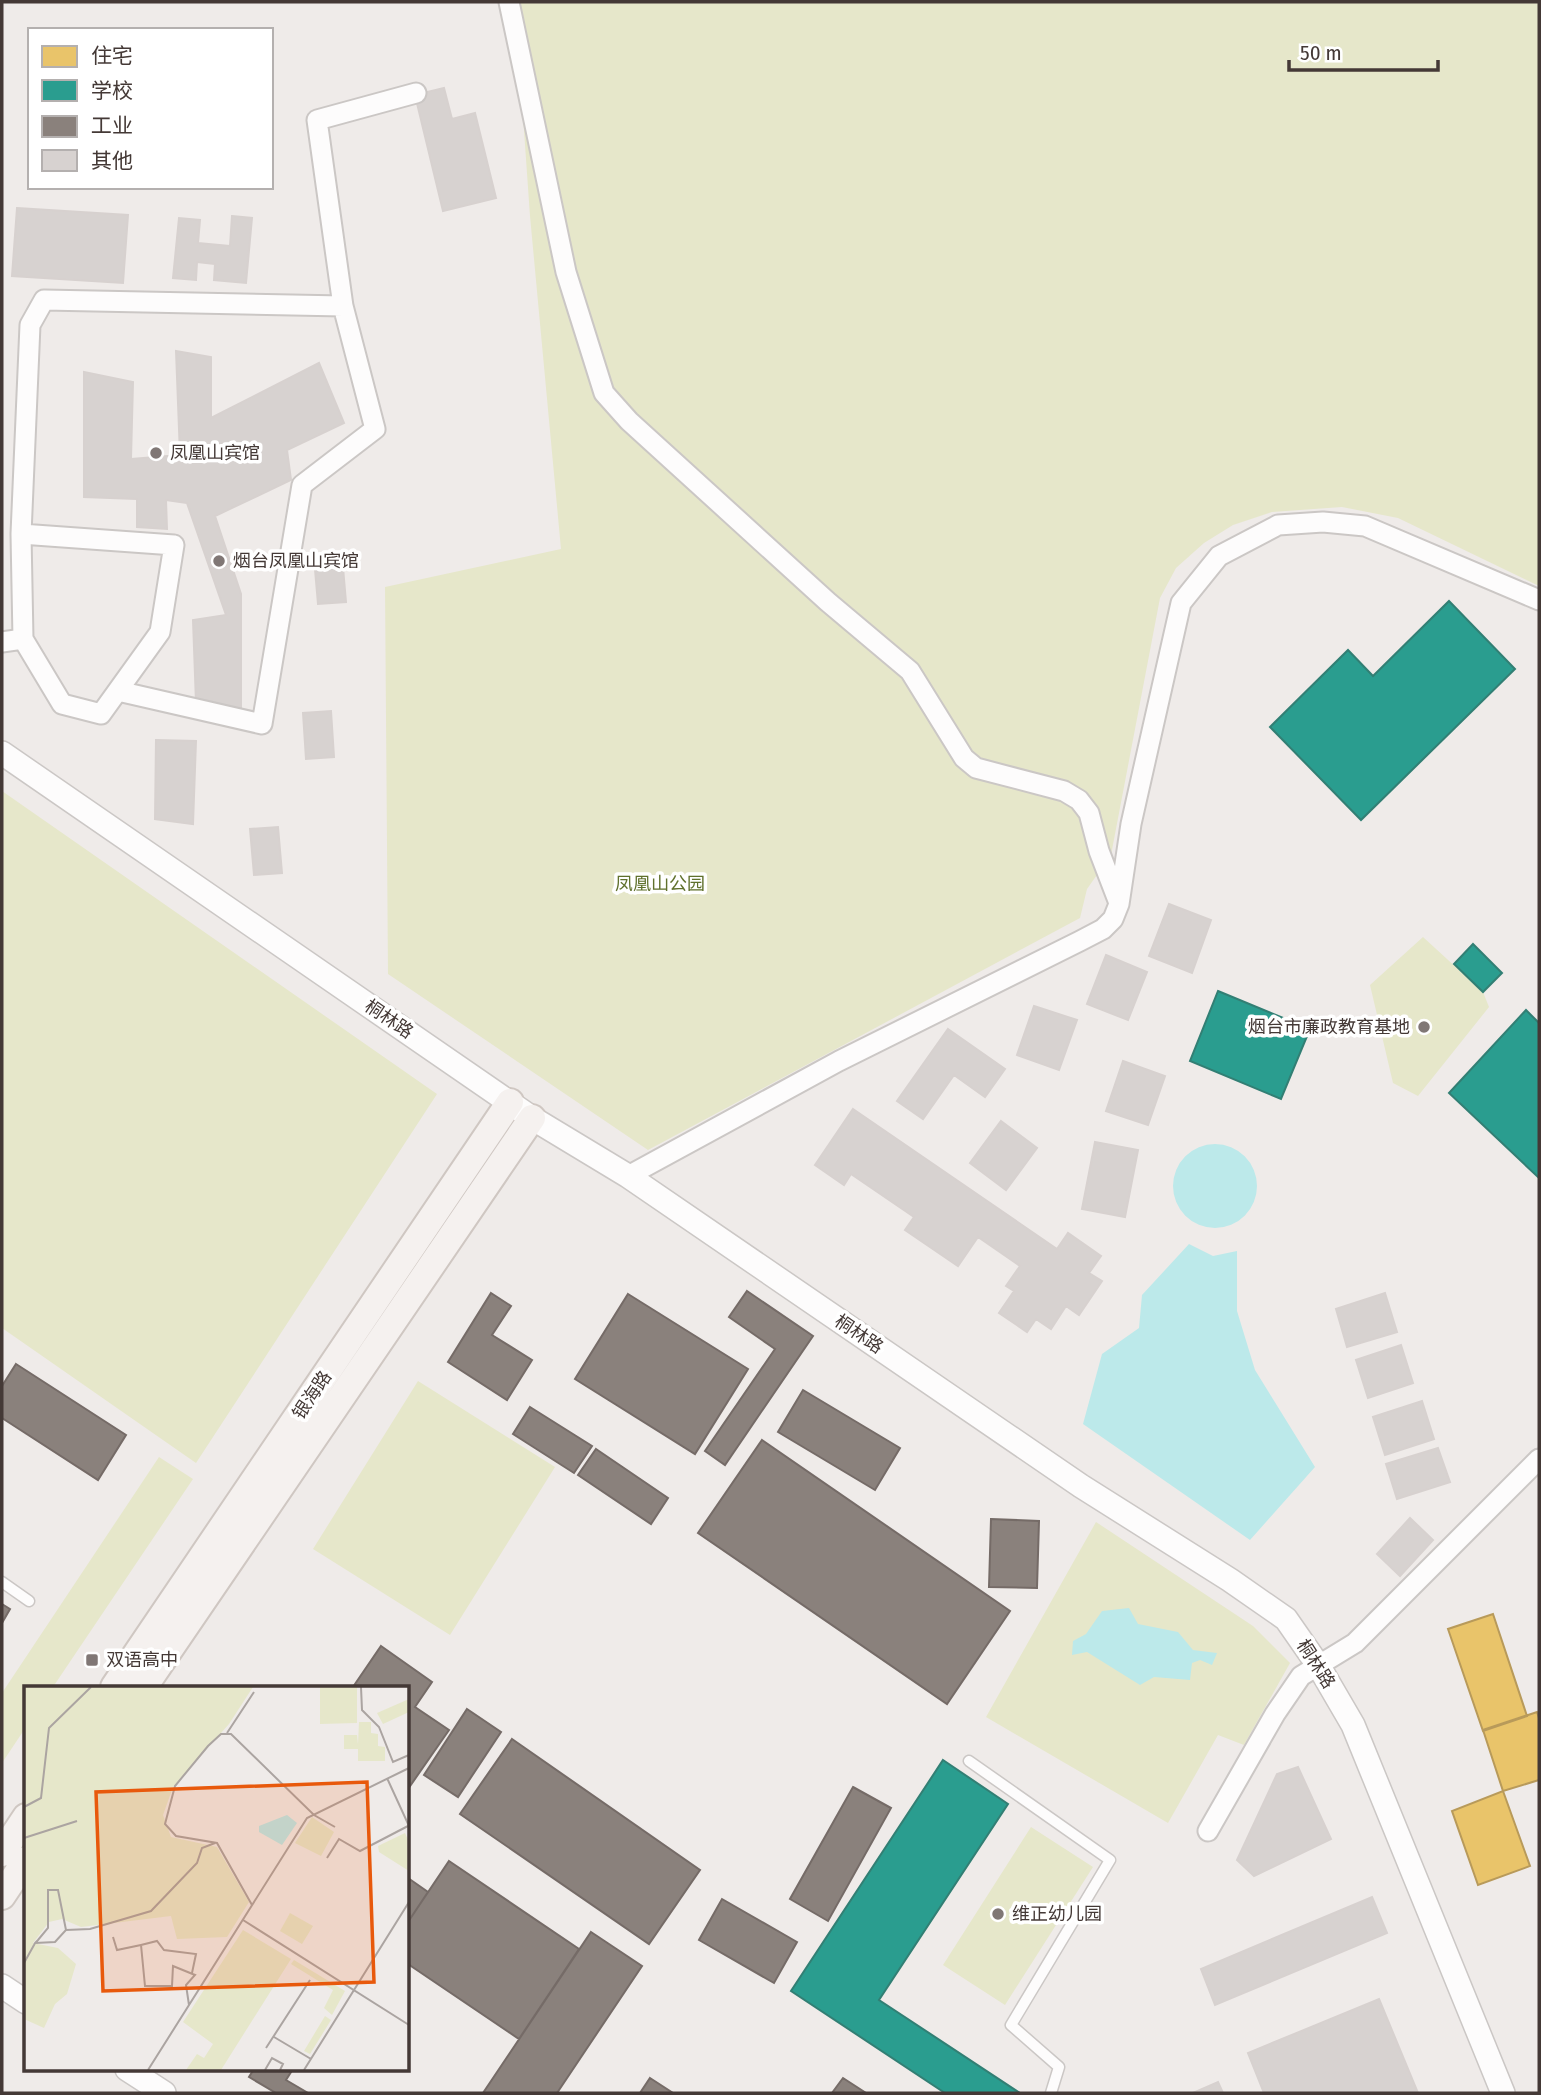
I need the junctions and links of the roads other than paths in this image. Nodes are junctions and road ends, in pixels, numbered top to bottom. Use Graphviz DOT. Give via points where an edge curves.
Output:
graph roads {
  1 [pos="509,2"];
  2 [pos="416,93"];
  3 [pos="343,306"];
  4 [pos="21,534"];
  5 [pos="1539,600"];
  6 [pos="23,639"];
  7 [pos="2,642"];
  8 [pos="118,691"];
  9 [pos="2,753"];
  10 [pos="1119,904"];
  11 [pos="510,1102"];
  12 [pos="532,1118"];
  13 [pos="628,1176"];
  14 [pos="1539,1459"];
  15 [pos="2,1582"];
  16 [pos="29,1601"];
  17 [pos="1318,1665"];
  18 [pos="115,1686"];
  19 [pos="145,1686"];
  20 [pos="969,1761"];
  21 [pos="24,1820"];
  22 [pos="1208,1831"];
  23 [pos="2,1853"];
  24 [pos="24,1863"];
  25 [pos="2,1896"];
  26 [pos="2,1986"];
  27 [pos="24,2001"];
  28 [pos="129,2070"];
  29 [pos="164,2093"];
  30 [pos="1051,2093"];
  31 [pos="1503,2093"];
  1 -- 10 [label="street" via="566,272 604,393 828,603 910,671 964,758 976,768 1064,791 1079,800 1089,813"];
  2 -- 3 [label="street" via="317,120"];
  3 -- 4 [label="street" via="44,300 30,326"];
  3 -- 8 [label="street" via="375,429 302,485 262,724"];
  4 -- 6 [label="street"];
  4 -- 8 [label="street" via="174,545 160,632"];
  5 -- 10 [label="street" via="1365,526 1323,522 1278,525 1219,556 1181,603 1131,824"];
  6 -- 7 [label="street"];
  6 -- 8 [label="street" via="62,704 101,714"];
  9 -- 11 [label="street, 桐林路"];
  10 -- 13 [label="street" via="1103,929 839,1061"];
  11 -- 12 [label="street, 桐林路"];
  11 -- 18 [label="main road, 银海路"];
  12 -- 13 [label="street, 桐林路"];
  12 -- 19 [label="main road, 银海路"];
  13 -- 17 [label="street, 桐林路" via="1081,1486 1286,1619"];
  14 -- 17 [label="street" via="1355,1643"];
  15 -- 16 [label="lane"];
  17 -- 22 [label="street" via="1301,1676 1275,1714"];
  17 -- 31 [label="street, 桐林路" via="1353,1724"];
  20 -- 30 [label="lane" via="1110,1860 1011,2025 1059,2067"];
  21 -- 23 [label="main road"];
  24 -- 25 [label="main road"];
  26 -- 27 [label="street"];
  28 -- 29 [label="street"];
}
